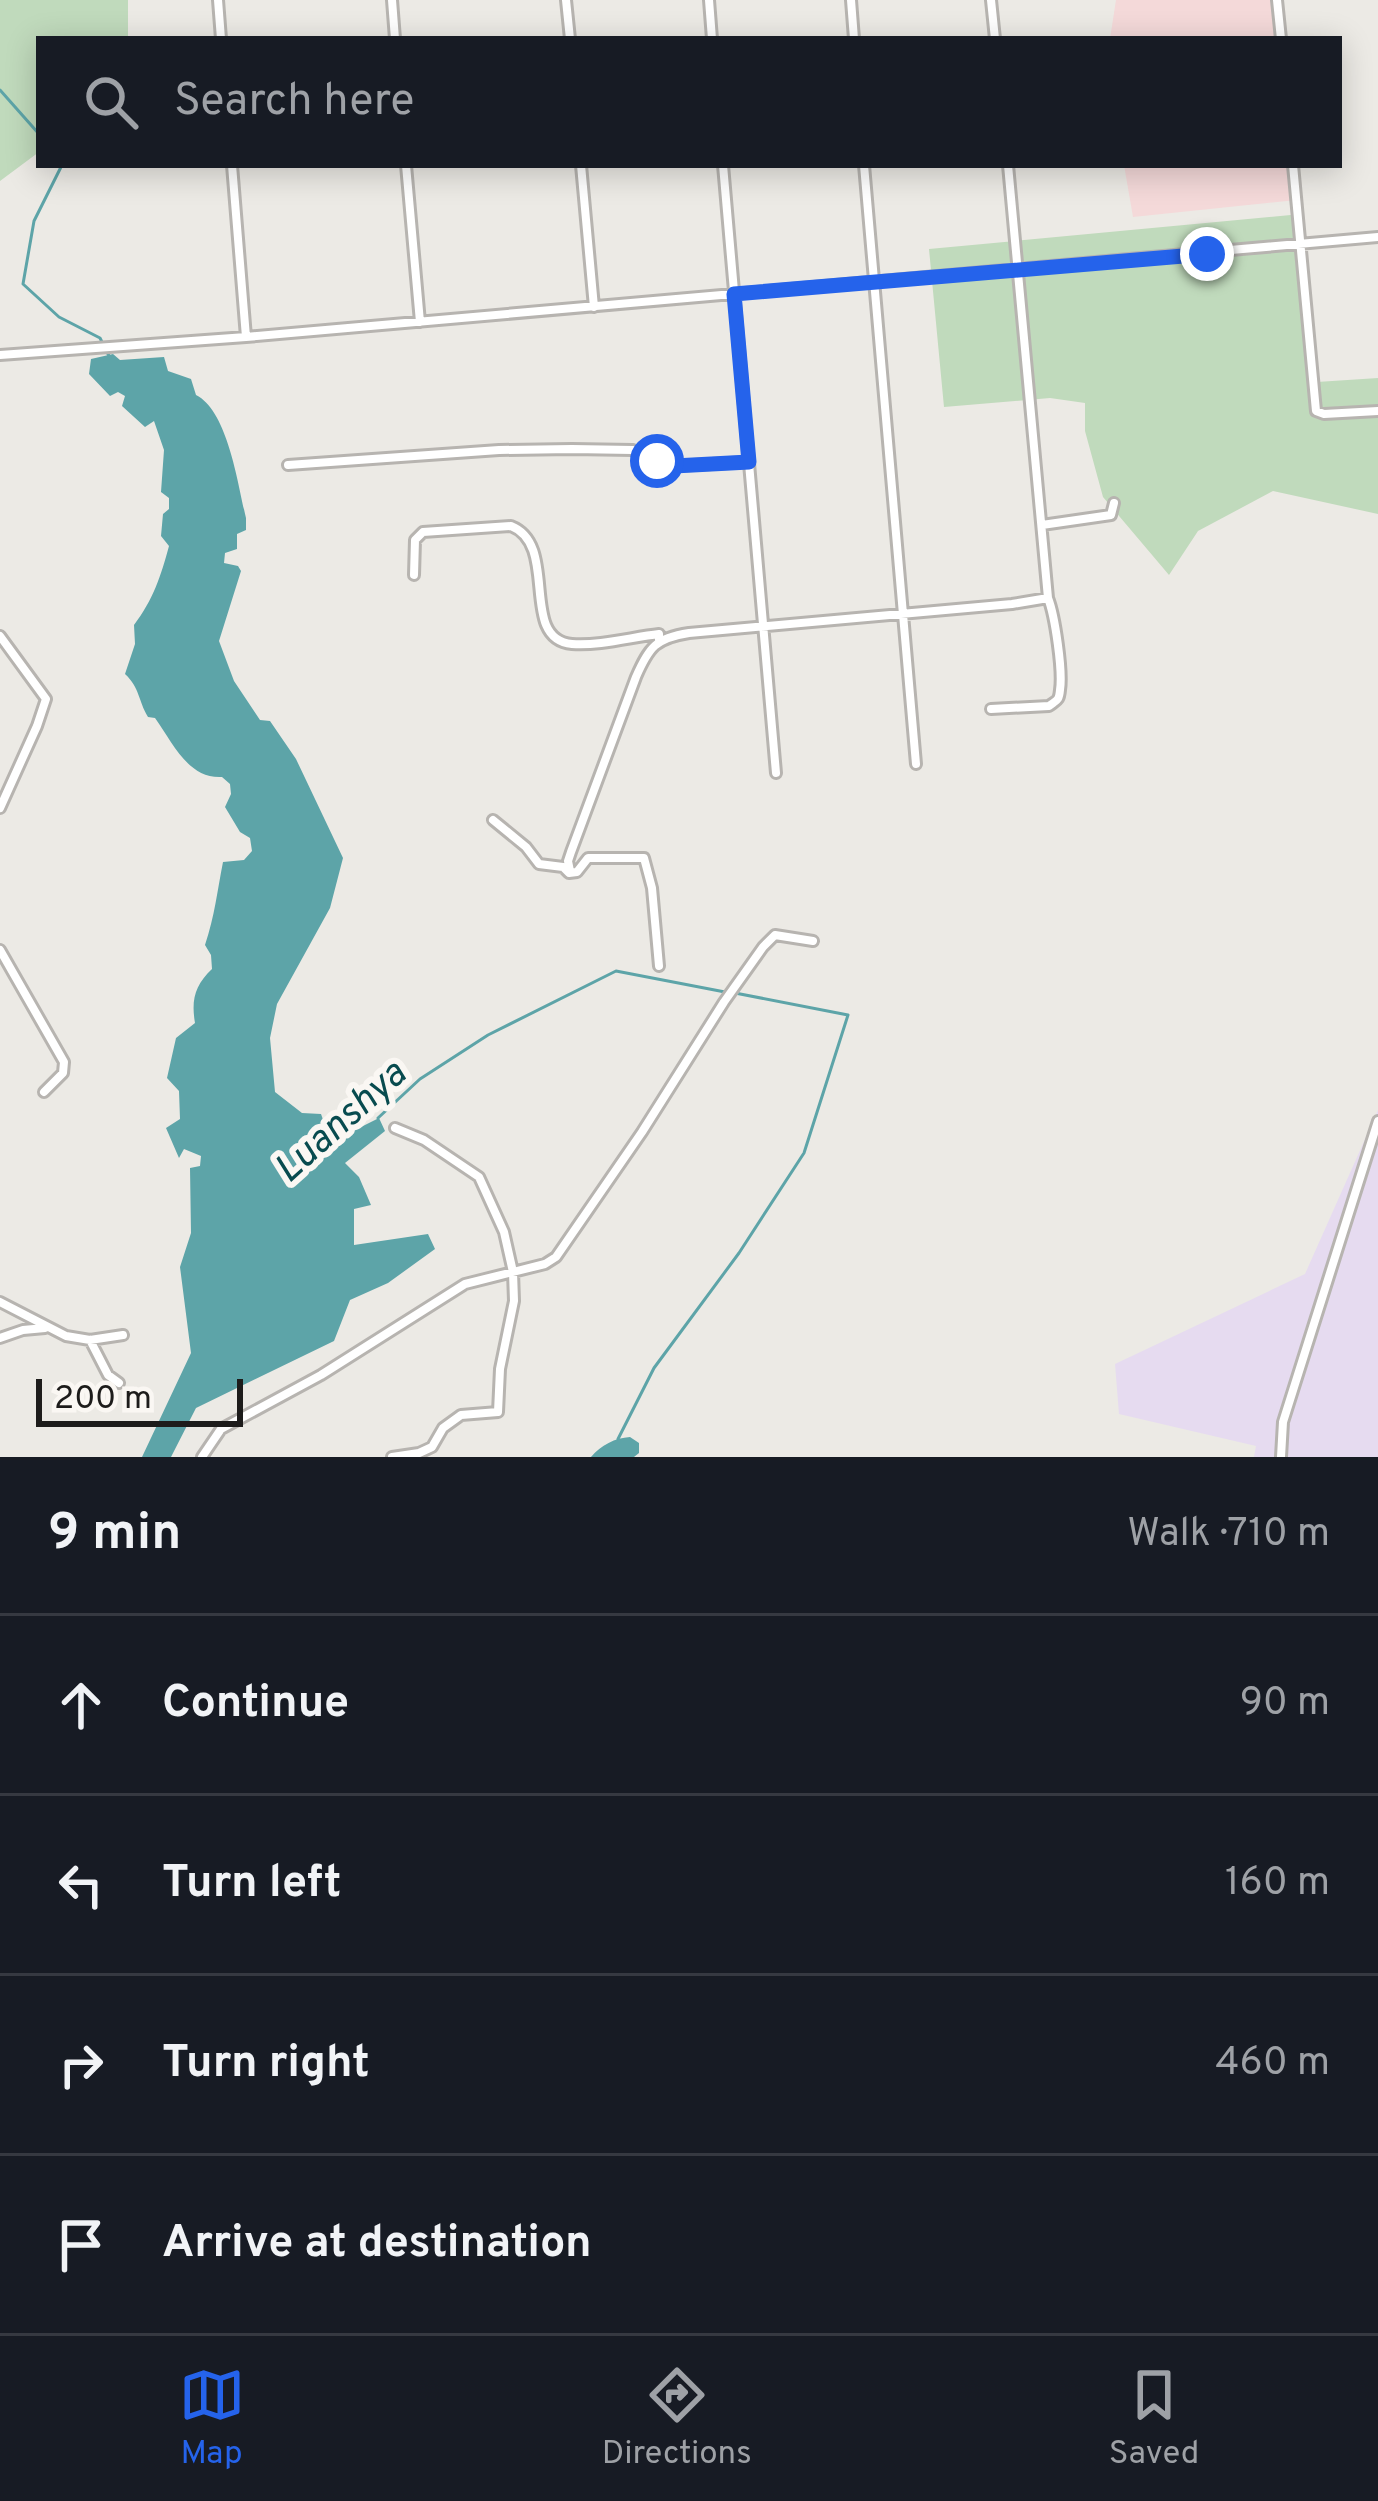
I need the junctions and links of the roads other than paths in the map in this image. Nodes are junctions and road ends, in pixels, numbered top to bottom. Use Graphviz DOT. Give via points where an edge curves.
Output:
graph roads {
  1 [pos="218,0"];
  2 [pos="392,0"];
  3 [pos="566,0"];
  4 [pos="709,0"];
  5 [pos="850,0"];
  6 [pos="991,0"];
  7 [pos="1277,0"];
  8 [pos="221,36"];
  9 [pos="395,36"];
  10 [pos="570,36"];
  11 [pos="712,36"];
  12 [pos="854,36"];
  13 [pos="995,36"];
  14 [pos="1281,36"];
  15 [pos="232,168"];
  16 [pos="406,168"];
  17 [pos="581,168"];
  18 [pos="723,168"];
  19 [pos="864,168"];
  20 [pos="1008,168"];
  21 [pos="1294,168"];
  22 [pos="1378,238"];
  23 [pos="1302,245"];
  24 [pos="1018,270"];
  25 [pos="874,283"];
  26 [pos="734,294"];
  27 [pos="595,307"];
  28 [pos="420,322"];
  29 [pos="247,337"];
  30 [pos="0,356"];
  31 [pos="1378,410"];
  32 [pos="749,462"];
  33 [pos="288,465"];
  34 [pos="1114,503"];
  35 [pos="1042,525"];
  36 [pos="414,575"];
  37 [pos="1048,598"];
  38 [pos="903,612"];
  39 [pos="762,627"];
  40 [pos="0,636"];
  41 [pos="658,641"];
  42 [pos="991,710"];
  43 [pos="916,764"];
  44 [pos="776,773"];
  45 [pos="0,808"];
  46 [pos="493,820"];
  47 [pos="570,871"];
  48 [pos="814,941"];
  49 [pos="0,950"];
  50 [pos="659,966"];
  51 [pos="44,1092"];
  52 [pos="1378,1121"];
  53 [pos="395,1128"];
  54 [pos="513,1271"];
  55 [pos="0,1302"];
  56 [pos="49,1327"];
  57 [pos="123,1335"];
  58 [pos="0,1339"];
  59 [pos="90,1340"];
  60 [pos="119,1384"];
  61 [pos="202,1457"];
  62 [pos="392,1457"];
  63 [pos="1281,1457"];
  1 -- 8 [label="street"];
  2 -- 9 [label="street"];
  3 -- 10 [label="street"];
  4 -- 11 [label="street"];
  5 -- 12 [label="street"];
  6 -- 13 [label="street"];
  7 -- 14 [label="street"];
  15 -- 29 [label="street"];
  16 -- 28 [label="street"];
  17 -- 27 [label="street"];
  18 -- 26 [label="street"];
  19 -- 25 [label="street"];
  20 -- 24 [label="street"];
  21 -- 23 [label="street"];
  22 -- 23 [label="street"];
  23 -- 24 [label="street"];
  23 -- 31 [label="street" via="1316,411"];
  24 -- 25 [label="street"];
  24 -- 35 [label="street"];
  25 -- 26 [label="street"];
  25 -- 38 [label="street"];
  26 -- 27 [label="street"];
  26 -- 32 [label="street"];
  27 -- 28 [label="street"];
  28 -- 29 [label="street"];
  29 -- 30 [label="street"];
  32 -- 33 [label="street" via="674,466 634,450 572,449"];
  32 -- 39 [label="street"];
  34 -- 35 [label="street" via="1111,515"];
  35 -- 37 [label="street"];
  36 -- 41 [label="street" via="415,539 423,532 512,526 533,544 551,634 572,644 659,634"];
  37 -- 38 [label="street"];
  37 -- 42 [label="street" via="1060,674 1056,702"];
  38 -- 39 [label="street"];
  38 -- 43 [label="street"];
  39 -- 41 [label="street"];
  39 -- 44 [label="street"];
  40 -- 45 [label="street" via="46,699"];
  41 -- 47 [label="street" via="636,677"];
  46 -- 47 [label="street" via="539,864"];
  47 -- 50 [label="street" via="588,858 644,858"];
  48 -- 54 [label="street" via="770,939 556,1257"];
  49 -- 51 [label="street" via="64,1062"];
  52 -- 63 [label="street" via="1283,1422"];
  53 -- 54 [label="street" via="479,1177"];
  54 -- 61 [label="street" via="465,1284 221,1429"];
  54 -- 62 [label="street" via="498,1412 461,1415 432,1447"];
  55 -- 56 [label="street"];
  56 -- 58 [label="street"];
  56 -- 59 [label="street"];
  57 -- 59 [label="street"];
  59 -- 60 [label="street"];
}
